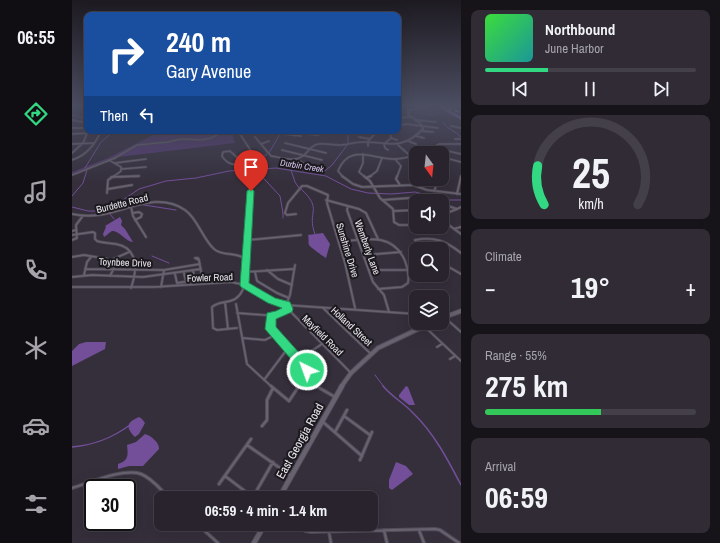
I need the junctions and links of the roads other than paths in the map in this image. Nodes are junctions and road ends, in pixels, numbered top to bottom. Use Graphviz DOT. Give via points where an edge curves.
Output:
graph roads {
  1 [pos="422,131"];
  2 [pos="426,131"];
  3 [pos="84,132"];
  4 [pos="433,132"];
  5 [pos="72,134"];
  6 [pos="87,134"];
  7 [pos="100,134"];
  8 [pos="218,134"];
  9 [pos="239,134"];
  10 [pos="282,134"];
  11 [pos="311,134"];
  12 [pos="320,134"];
  13 [pos="374,134"];
  14 [pos="295,136"];
  15 [pos="301,136"];
  16 [pos="416,136"];
  17 [pos="255,137"];
  18 [pos="324,137"];
  19 [pos="359,137"];
  20 [pos="424,138"];
  21 [pos="370,139"];
  22 [pos="461,139"];
  23 [pos="397,140"];
  24 [pos="455,140"];
  25 [pos="269,141"];
  26 [pos="408,141"];
  27 [pos="313,142"];
  28 [pos="368,142"];
  29 [pos="83,143"];
  30 [pos="95,143"];
  31 [pos="285,143"];
  32 [pos="72,144"];
  33 [pos="261,144"];
  34 [pos="384,144"];
  35 [pos="398,144"];
  36 [pos="416,144"];
  37 [pos="461,144"];
  38 [pos="316,145"];
  39 [pos="335,145"];
  40 [pos="368,146"];
  41 [pos="309,148"];
  42 [pos="335,148"];
  43 [pos="282,150"];
  44 [pos="388,150"];
  45 [pos="72,153"];
  46 [pos="326,153"];
  47 [pos="362,154"];
  48 [pos="461,154"];
  49 [pos="304,155"];
  50 [pos="409,155"];
  51 [pos="409,156"];
  52 [pos="382,157"];
  53 [pos="146,159"];
  54 [pos="296,159"];
  55 [pos="395,159"];
  56 [pos="449,159"];
  57 [pos="72,160"];
  58 [pos="109,160"];
  59 [pos="322,160"];
  60 [pos="461,162"];
  61 [pos="115,163"];
  62 [pos="243,163"];
  63 [pos="146,166"];
  64 [pos="318,167"];
  65 [pos="122,169"];
  66 [pos="72,175"];
  67 [pos="139,176"];
  68 [pos="461,176"];
  69 [pos="111,177"];
  70 [pos="252,178"];
  71 [pos="366,178"];
  72 [pos="400,185"];
  73 [pos="409,185"];
  74 [pos="132,186"];
  75 [pos="417,186"];
  76 [pos="436,186"];
  77 [pos="373,187"];
  78 [pos="108,189"];
  79 [pos="434,191"];
  80 [pos="107,193"];
  81 [pos="457,194"];
  82 [pos="461,194"];
  83 [pos="141,197"];
  84 [pos="409,198"];
  85 [pos="326,200"];
  86 [pos="382,200"];
  87 [pos="144,204"];
  88 [pos="348,206"];
  89 [pos="449,206"];
  90 [pos="132,207"];
  91 [pos="461,207"];
  92 [pos="457,209"];
  93 [pos="409,210"];
  94 [pos="394,211"];
  95 [pos="449,212"];
  96 [pos="133,213"];
  97 [pos="72,214"];
  98 [pos="296,214"];
  99 [pos="82,217"];
  100 [pos="135,220"];
  101 [pos="409,225"];
  102 [pos="449,226"];
  103 [pos="461,227"];
  104 [pos="454,229"];
  105 [pos="76,230"];
  106 [pos="72,231"];
  107 [pos="76,234"];
  108 [pos="461,234"];
  109 [pos="72,235"];
  110 [pos="301,235"];
  111 [pos="146,237"];
  112 [pos="72,240"];
  113 [pos="248,240"];
  114 [pos="379,240"];
  115 [pos="359,241"];
  116 [pos="339,242"];
  117 [pos="417,242"];
  118 [pos="446,242"];
  119 [pos="449,244"];
  120 [pos="129,252"];
  121 [pos="401,252"];
  122 [pos="461,254"];
  123 [pos="364,255"];
  124 [pos="92,256"];
  125 [pos="72,257"];
  126 [pos="245,259"];
  127 [pos="199,260"];
  128 [pos="110,261"];
  129 [pos="200,264"];
  130 [pos="295,265"];
  131 [pos="449,267"];
  132 [pos="85,269"];
  133 [pos="113,269"];
  134 [pos="201,269"];
  135 [pos="293,269"];
  136 [pos="136,270"];
  137 [pos="164,270"];
  138 [pos="268,270"];
  139 [pos="369,270"];
  140 [pos="407,270"];
  141 [pos="193,271"];
  142 [pos="255,271"];
  143 [pos="245,272"];
  144 [pos="184,273"];
  145 [pos="175,274"];
  146 [pos="461,274"];
  147 [pos="84,275"];
  148 [pos="72,276"];
  149 [pos="110,276"];
  150 [pos="163,276"];
  151 [pos="135,277"];
  152 [pos="186,282"];
  153 [pos="203,283"];
  154 [pos="244,285"];
  155 [pos="292,285"];
  156 [pos="72,287"];
  157 [pos="162,287"];
  158 [pos="132,288"];
  159 [pos="378,289"];
  160 [pos="289,298"];
  161 [pos="225,302"];
  162 [pos="236,304"];
  163 [pos="286,305"];
  164 [pos="323,308"];
  165 [pos="288,309"];
  166 [pos="355,309"];
  167 [pos="461,311"];
  168 [pos="389,312"];
  169 [pos="409,313"];
  170 [pos="238,314"];
  171 [pos="271,315"];
  172 [pos="449,315"];
  173 [pos="449,322"];
  174 [pos="237,328"];
  175 [pos="228,329"];
  176 [pos="415,330"];
  177 [pos="428,330"];
  178 [pos="461,332"];
  179 [pos="276,335"];
  180 [pos="242,338"];
  181 [pos="322,344"];
  182 [pos="442,344"];
  183 [pos="437,347"];
  184 [pos="288,348"];
  185 [pos="371,354"];
  186 [pos="455,356"];
  187 [pos="450,359"];
  188 [pos="298,360"];
  189 [pos="461,361"];
  190 [pos="351,373"];
  191 [pos="264,380"];
  192 [pos="304,380"];
  193 [pos="273,388"];
  194 [pos="335,397"];
  195 [pos="348,410"];
  196 [pos="344,416"];
  197 [pos="322,421"];
  198 [pos="262,426"];
  199 [pos="335,432"];
  200 [pos="372,432"];
  201 [pos="370,435"];
  202 [pos="251,439"];
  203 [pos="247,445"];
  204 [pos="362,456"];
  205 [pos="360,460"];
  206 [pos="273,462"];
  207 [pos="225,476"];
  208 [pos="292,476"];
  209 [pos="220,484"];
  210 [pos="72,488"];
  211 [pos="161,491"];
  212 [pos="246,491"];
  213 [pos="257,491"];
  214 [pos="283,491"];
  215 [pos="384,530"];
  216 [pos="419,530"];
  217 [pos="205,531"];
  218 [pos="261,531"];
  219 [pos="305,531"];
  220 [pos="329,532"];
  221 [pos="218,543"];
  222 [pos="254,543"];
  223 [pos="331,543"];
  224 [pos="387,543"];
  225 [pos="424,543"];
  226 [pos="460,543"];
  1 -- 16 [label="street"];
  2 -- 4 [label="street"];
  3 -- 5 [label="street"];
  6 -- 29 [label="street"];
  7 -- 30 [label="street"];
  8 -- 58 [label="street" via="202,140 181,139 137,145"];
  9 -- 62 [label="street" via="255,157"];
  10 -- 14 [label="street"];
  11 -- 12 [label="street"];
  12 -- 18 [label="street"];
  13 -- 21 [label="street"];
  14 -- 15 [label="street"];
  16 -- 20 [label="street"];
  16 -- 26 [label="street"];
  17 -- 33 [label="street"];
  19 -- 21 [label="street"];
  21 -- 28 [label="street"];
  22 -- 24 [label="street"];
  23 -- 34 [label="street" via="391,137"];
  25 -- 33 [label="street"];
  26 -- 35 [label="street"];
  26 -- 36 [label="street"];
  27 -- 38 [label="street"];
  28 -- 34 [label="street"];
  28 -- 39 [label="street"];
  28 -- 40 [label="street"];
  29 -- 30 [label="street"];
  29 -- 32 [label="street"];
  29 -- 45 [label="street"];
  30 -- 57 [label="street" via="81,157"];
  31 -- 41 [label="street"];
  33 -- 54 [label="street" via="274,157"];
  34 -- 35 [label="street"];
  34 -- 44 [label="street"];
  35 -- 50 [label="street"];
  37 -- 48 [label="street" via="436,146"];
  38 -- 39 [label="street"];
  38 -- 41 [label="street"];
  39 -- 42 [label="street"];
  41 -- 46 [label="street"];
  41 -- 49 [label="street"];
  43 -- 49 [label="street"];
  47 -- 52 [label="street"];
  47 -- 71 [label="street" via="363,163 359,171"];
  47 -- 77 [label="street" via="351,154 339,168 339,174 354,184"];
  49 -- 54 [label="street"];
  49 -- 59 [label="street"];
  51 -- 55 [label="street"];
  52 -- 55 [label="street"];
  52 -- 71 [label="street" via="377,172"];
  53 -- 61 [label="street"];
  54 -- 64 [label="street"];
  55 -- 72 [label="street" via="401,166 396,179"];
  56 -- 60 [label="street"];
  58 -- 61 [label="street"];
  58 -- 66 [label="street"];
  61 -- 65 [label="street"];
  62 -- 62 [label="street" via="229,165 222,154 225,151 232,152"];
  63 -- 65 [label="street"];
  65 -- 69 [label="street"];
  67 -- 69 [label="street"];
  68 -- 81 [label="street"];
  69 -- 78 [label="street" via="108,180"];
  70 -- 113 [label="street"];
  71 -- 77 [label="street"];
  72 -- 73 [label="street"];
  72 -- 77 [label="street"];
  74 -- 78 [label="street"];
  75 -- 79 [label="street"];
  76 -- 79 [label="street"];
  77 -- 86 [label="street"];
  78 -- 80 [label="street"];
  79 -- 81 [label="street"];
  81 -- 82 [label="street"];
  83 -- 87 [label="street"];
  84 -- 86 [label="street"];
  85 -- 88 [label="street"];
  85 -- 98 [label="street" via="328,195 302,186 288,204 285,213"];
  85 -- 116 [label="street, Sunshine Drive"];
  86 -- 94 [label="street"];
  87 -- 90 [label="street, Burdette Road"];
  87 -- 126 [label="street, Burdette Road" via="168,202 182,208 189,213 215,250 222,254 239,254"];
  88 -- 114 [label="street" via="367,214"];
  88 -- 115 [label="street, Wemberly Lane" via="347,210"];
  89 -- 92 [label="street"];
  90 -- 96 [label="street"];
  90 -- 99 [label="street, Burdette Road" via="103,216"];
  91 -- 92 [label="street"];
  92 -- 95 [label="street"];
  93 -- 94 [label="street"];
  94 -- 101 [label="street" via="393,220 396,224"];
  96 -- 100 [label="street"];
  96 -- 100 [label="street" via="142,214"];
  97 -- 99 [label="street, Burdette Road"];
  99 -- 105 [label="street" via="76,223"];
  100 -- 111 [label="street"];
  102 -- 104 [label="street"];
  103 -- 104 [label="street"];
  104 -- 108 [label="street"];
  105 -- 106 [label="street"];
  105 -- 107 [label="street"];
  107 -- 109 [label="street"];
  107 -- 112 [label="street" via="77,238"];
  107 -- 120 [label="street" via="93,232 97,241 121,245"];
  110 -- 113 [label="street"];
  113 -- 126 [label="street"];
  114 -- 115 [label="street"];
  114 -- 121 [label="street" via="391,242"];
  115 -- 116 [label="street"];
  115 -- 123 [label="street, Wemberly Lane"];
  116 -- 166 [label="street, Sunshine Drive"];
  117 -- 118 [label="street" via="415,240 439,238"];
  119 -- 122 [label="street"];
  120 -- 128 [label="street"];
  120 -- 136 [label="street"];
  121 -- 123 [label="street"];
  121 -- 140 [label="street"];
  123 -- 139 [label="street, Wemberly Lane"];
  124 -- 125 [label="street"];
  124 -- 128 [label="street"];
  124 -- 132 [label="street"];
  126 -- 143 [label="street"];
  127 -- 129 [label="street"];
  128 -- 133 [label="street"];
  129 -- 134 [label="street"];
  129 -- 137 [label="street, Toynbee Drive"];
  130 -- 135 [label="street"];
  131 -- 146 [label="street"];
  132 -- 133 [label="street, Toynbee Drive"];
  132 -- 147 [label="street"];
  133 -- 136 [label="street, Toynbee Drive"];
  133 -- 149 [label="street"];
  134 -- 141 [label="street"];
  134 -- 153 [label="street"];
  135 -- 138 [label="street"];
  135 -- 155 [label="street"];
  136 -- 137 [label="street, Toynbee Drive"];
  136 -- 151 [label="street"];
  137 -- 150 [label="street"];
  138 -- 142 [label="street"];
  138 -- 155 [label="street" via="270,274"];
  139 -- 140 [label="street"];
  139 -- 159 [label="street, Wemberly Lane"];
  140 -- 159 [label="street" via="409,281 405,286"];
  141 -- 144 [label="street"];
  141 -- 152 [label="street" via="195,280"];
  142 -- 143 [label="street"];
  142 -- 160 [label="street" via="257,281"];
  143 -- 154 [label="street"];
  144 -- 145 [label="street"];
  144 -- 152 [label="street"];
  145 -- 150 [label="street"];
  145 -- 152 [label="street" via="177,283"];
  147 -- 148 [label="street"];
  147 -- 149 [label="street"];
  149 -- 151 [label="street"];
  150 -- 151 [label="street"];
  150 -- 157 [label="street"];
  151 -- 158 [label="street"];
  153 -- 154 [label="street, Fowler Road" via="229,282"];
  153 -- 157 [label="street, Fowler Road"];
  154 -- 161 [label="street" via="240,295 233,301"];
  154 -- 163 [label="street, Fowler Road"];
  155 -- 160 [label="street"];
  156 -- 158 [label="street, Fowler Road"];
  157 -- 158 [label="street, Fowler Road"];
  159 -- 168 [label="street, Wemberly Lane" via="384,296"];
  160 -- 163 [label="street"];
  161 -- 175 [label="street"];
  161 -- 175 [label="street" via="214,304 212,307 212,324 215,329"];
  162 -- 170 [label="street"];
  163 -- 164 [label="street, Fowler Road"];
  163 -- 165 [label="street, Mayfield Road"];
  164 -- 166 [label="street, Fowler Road"];
  164 -- 185 [label="street, Holland Street"];
  165 -- 171 [label="street" via="278,315"];
  165 -- 181 [label="street, Mayfield Road"];
  166 -- 168 [label="street, Fowler Road"];
  167 -- 172 [label="main road"];
  168 -- 169 [label="street, Fowler Road"];
  170 -- 171 [label="street"];
  170 -- 180 [label="street"];
  171 -- 179 [label="street" via="270,328"];
  173 -- 178 [label="street"];
  174 -- 175 [label="street"];
  176 -- 185 [label="main road, East Georgia Road"];
  177 -- 182 [label="street"];
  179 -- 180 [label="street" via="265,340"];
  179 -- 184 [label="street"];
  180 -- 191 [label="street" via="247,364"];
  181 -- 188 [label="street"];
  181 -- 190 [label="street, Mayfield Road"];
  182 -- 183 [label="street"];
  182 -- 186 [label="street"];
  184 -- 188 [label="street"];
  184 -- 191 [label="street"];
  185 -- 190 [label="main road, East Georgia Road"];
  186 -- 187 [label="street"];
  186 -- 189 [label="street"];
  188 -- 192 [label="street" via="308,371"];
  190 -- 194 [label="main road, East Georgia Road"];
  191 -- 193 [label="street"];
  192 -- 193 [label="street" via="289,401"];
  192 -- 194 [label="street"];
  193 -- 198 [label="street" via="267,400 267,420"];
  194 -- 197 [label="main road, East Georgia Road"];
  195 -- 196 [label="street"];
  196 -- 199 [label="street"];
  196 -- 201 [label="street"];
  197 -- 199 [label="street"];
  197 -- 208 [label="main road, East Georgia Road"];
  199 -- 204 [label="street"];
  200 -- 201 [label="street"];
  201 -- 204 [label="street"];
  202 -- 203 [label="street"];
  203 -- 206 [label="street"];
  203 -- 207 [label="street"];
  204 -- 205 [label="street"];
  206 -- 208 [label="street"];
  206 -- 213 [label="street"];
  207 -- 209 [label="street"];
  207 -- 212 [label="street"];
  208 -- 214 [label="main road, East Georgia Road"];
  210 -- 211 [label="street" via="122,474 137,473 146,477"];
  215 -- 216 [label="street"];
  215 -- 220 [label="street"];
  215 -- 224 [label="street"];
  216 -- 225 [label="street"];
  216 -- 226 [label="street" via="440,530"];
  217 -- 221 [label="street"];
  218 -- 222 [label="main road"];
  219 -- 220 [label="street"];
  220 -- 223 [label="street"];
}
